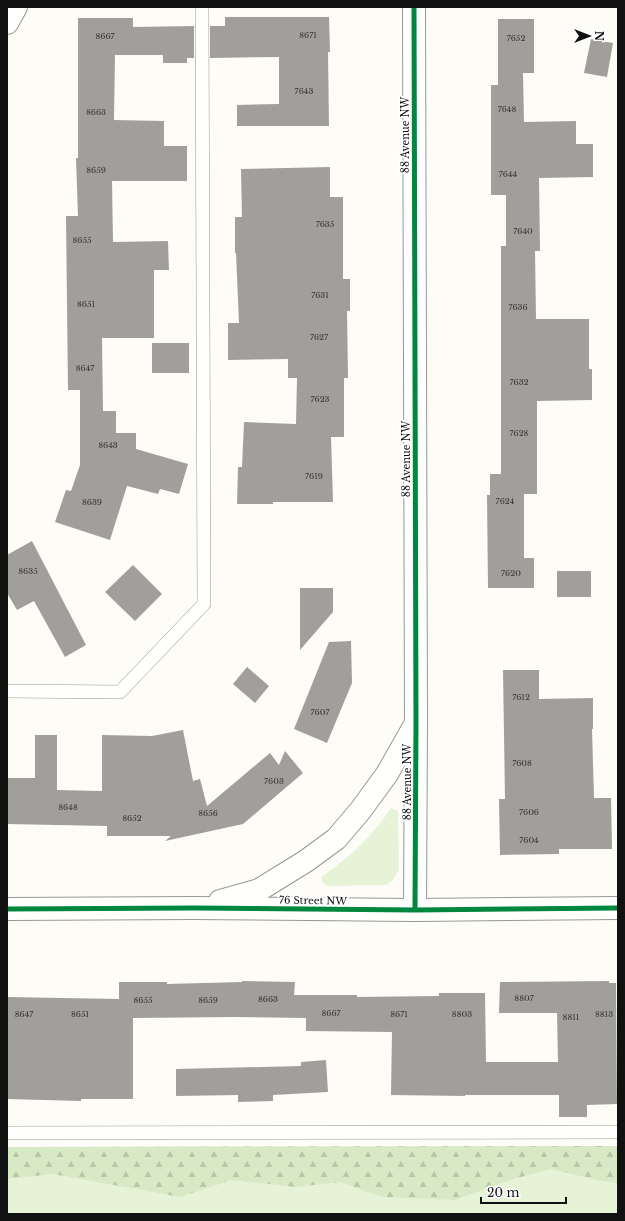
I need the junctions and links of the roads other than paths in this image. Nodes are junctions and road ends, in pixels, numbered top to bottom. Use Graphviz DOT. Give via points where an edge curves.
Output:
graph roads {
  1 [pos="16,7"];
  2 [pos="202,7"];
  3 [pos="414,7"];
  4 [pos="7,23"];
  5 [pos="7,691"];
  6 [pos="416,722"];
  7 [pos="306,861"];
  8 [pos="194,908"];
  9 [pos="618,908"];
  10 [pos="7,909"];
  11 [pos="415,910"];
  12 [pos="618,1132"];
  13 [pos="7,1133"];
  1 -- 4 [label="street"];
  2 -- 5 [label="lane" via="204,604 120,692"];
  3 -- 6 [label="street, 88 Avenue NW"];
  6 -- 7 [label="street, 88 Avenue NW" via="387,774 360,811 336,839"];
  6 -- 11 [label="street, 88 Avenue NW"];
  7 -- 8 [label="street, 76 Street NW" via="259,890"];
  8 -- 10 [label="street, 76 Street NW"];
  8 -- 11 [label="street, 76 Street NW"];
  9 -- 11 [label="street, 76 Street NW"];
  12 -- 13 [label="lane"];
}
